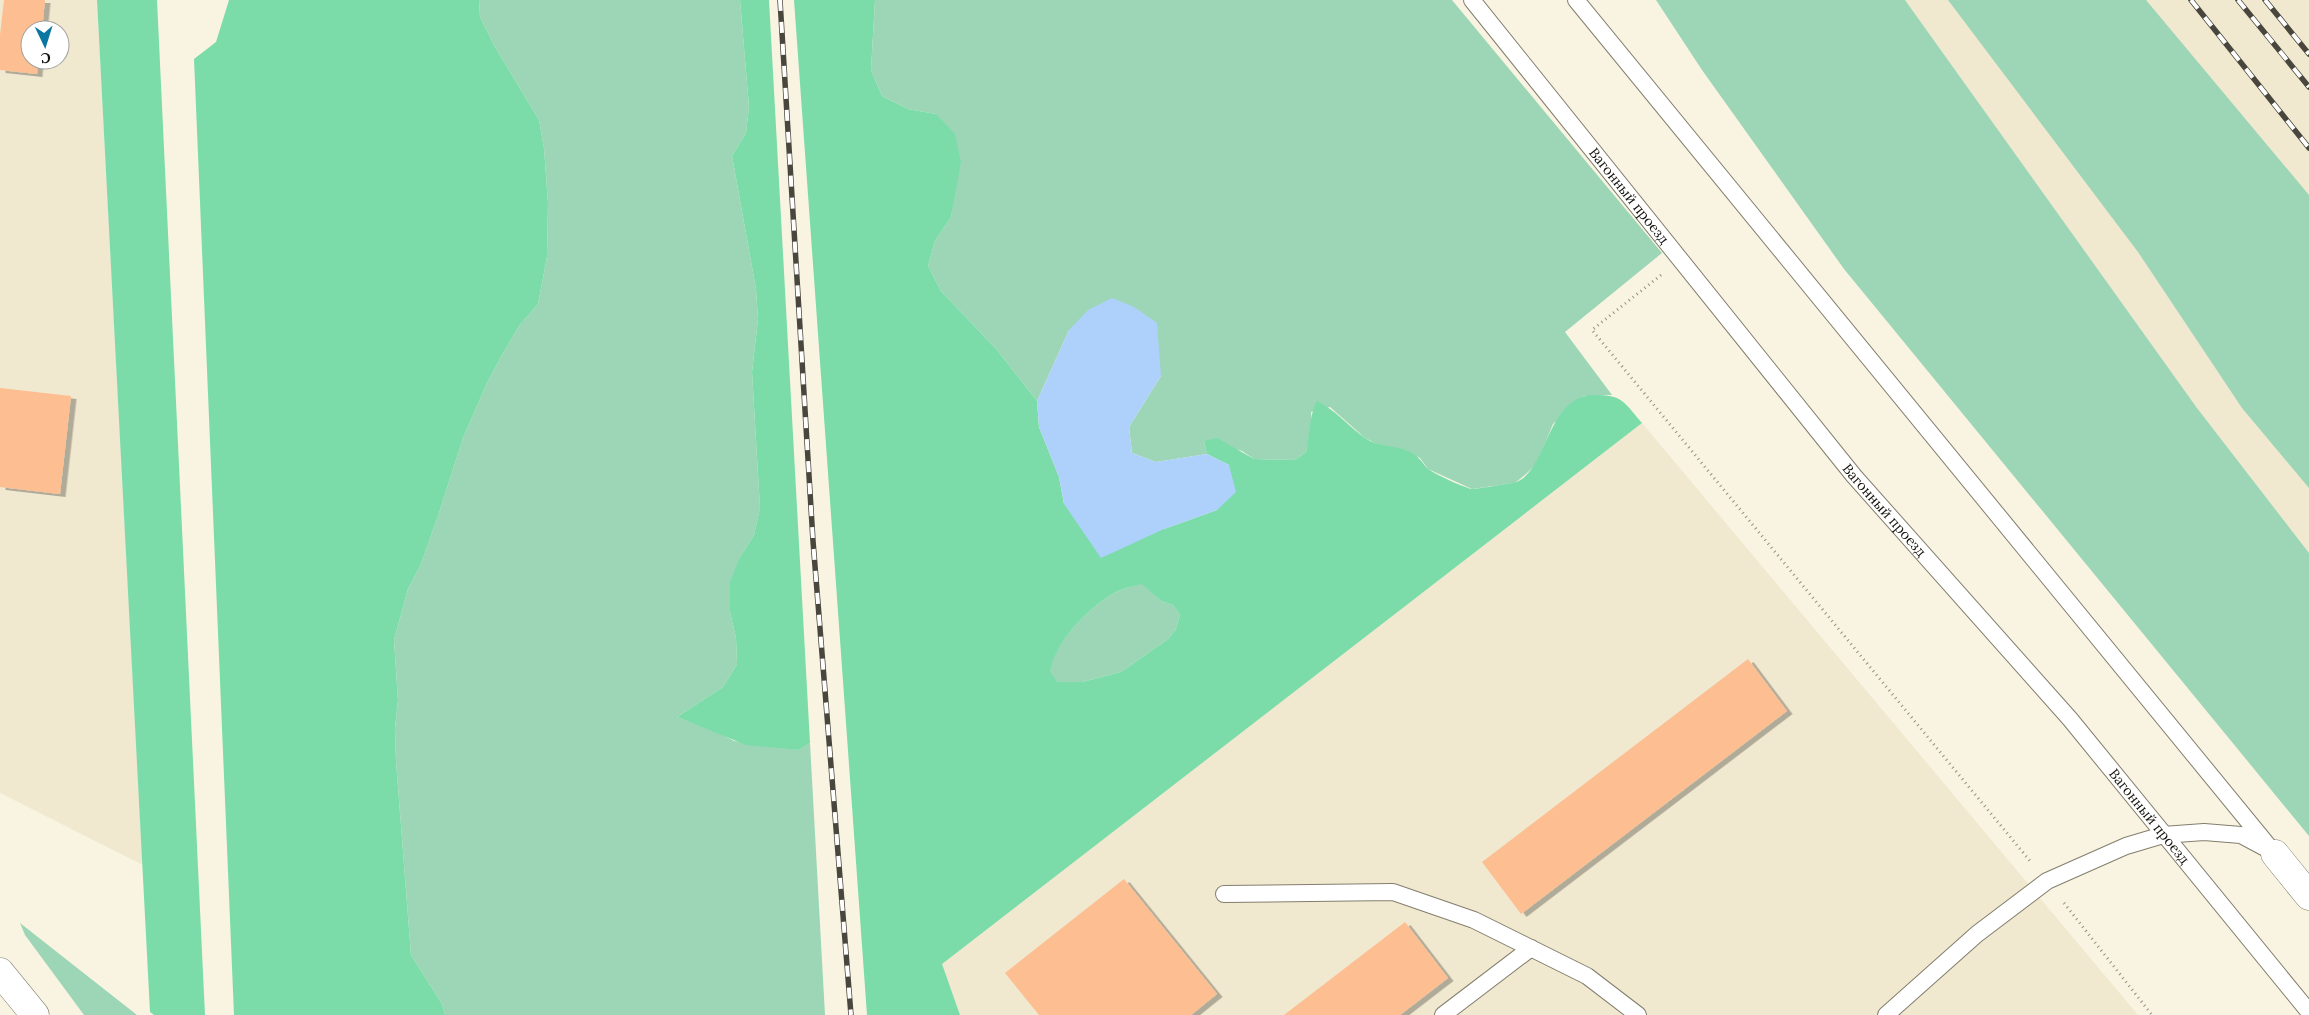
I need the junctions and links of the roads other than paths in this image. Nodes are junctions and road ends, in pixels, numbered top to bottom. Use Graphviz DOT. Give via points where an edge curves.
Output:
graph roads {
  1 [pos="1472,0"];
  2 [pos="1576,0"];
  3 [pos="2163,834"];
  4 [pos="2275,854"];
  5 [pos="1224,894"];
  6 [pos="2309,896"];
  7 [pos="1532,948"];
  8 [pos="0,972"];
  9 [pos="2309,1012"];
  10 [pos="35,1015"];
  11 [pos="1443,1015"];
  12 [pos="1638,1015"];
  13 [pos="1886,1015"];
  1 -- 3 [label="lane, Вагонный проезд" via="1854,476 2070,719"];
  2 -- 4 [label="lane"];
  3 -- 4 [label="lane" via="2204,832 2241,836"];
  3 -- 9 [label="lane, Вагонный проезд"];
  3 -- 13 [label="lane" via="2126,846 2047,881 1977,934"];
  4 -- 6 [label="street"];
  5 -- 7 [label="lane" via="1394,892 1474,920"];
  7 -- 11 [label="lane"];
  7 -- 12 [label="lane" via="1587,976"];
  8 -- 10 [label="street"];
}
